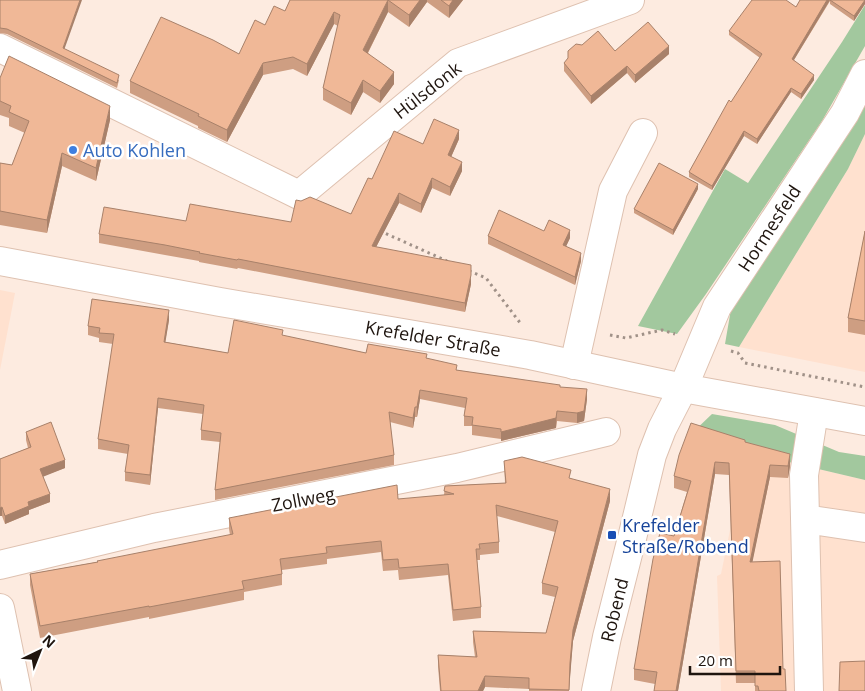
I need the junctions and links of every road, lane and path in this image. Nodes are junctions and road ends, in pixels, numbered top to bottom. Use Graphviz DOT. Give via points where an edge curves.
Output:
graph roads {
  1 [pos="630,0"];
  2 [pos="0,48"];
  3 [pos="865,74"];
  4 [pos="643,134"];
  5 [pos="379,231"];
  6 [pos="0,261"];
  7 [pos="450,262"];
  8 [pos="468,270"];
  9 [pos="526,329"];
  10 [pos="574,365"];
  11 [pos="683,388"];
  12 [pos="814,412"];
  13 [pos="865,421"];
  14 [pos="606,432"];
  15 [pos="805,519"];
  16 [pos="865,528"];
  17 [pos="0,564"];
  18 [pos="0,608"];
  19 [pos="17,691"];
  20 [pos="596,691"];
  21 [pos="809,691"];
  1 -- 2 [label="street, Hülsdonk" via="458,63 300,195"];
  3 -- 11 [label="street, Hormesfeld" via="844,114 717,307"];
  4 -- 10 [label="street" via="612,191"];
  5 -- 7 [label="path"];
  6 -- 10 [label="street, Krefelder Straße"];
  8 -- 9 [label="path" via="486,278"];
  10 -- 11 [label="street, Krefelder Straße"];
  11 -- 12 [label="street, Krefelder Straße"];
  11 -- 20 [label="street, Robend" via="652,455"];
  12 -- 13 [label="street, Krefelder Straße"];
  12 -- 15 [label="street" via="804,475"];
  14 -- 17 [label="street, Zollweg" via="457,468 154,528"];
  15 -- 16 [label="street"];
  15 -- 21 [label="street"];
  18 -- 19 [label="street"];
}
